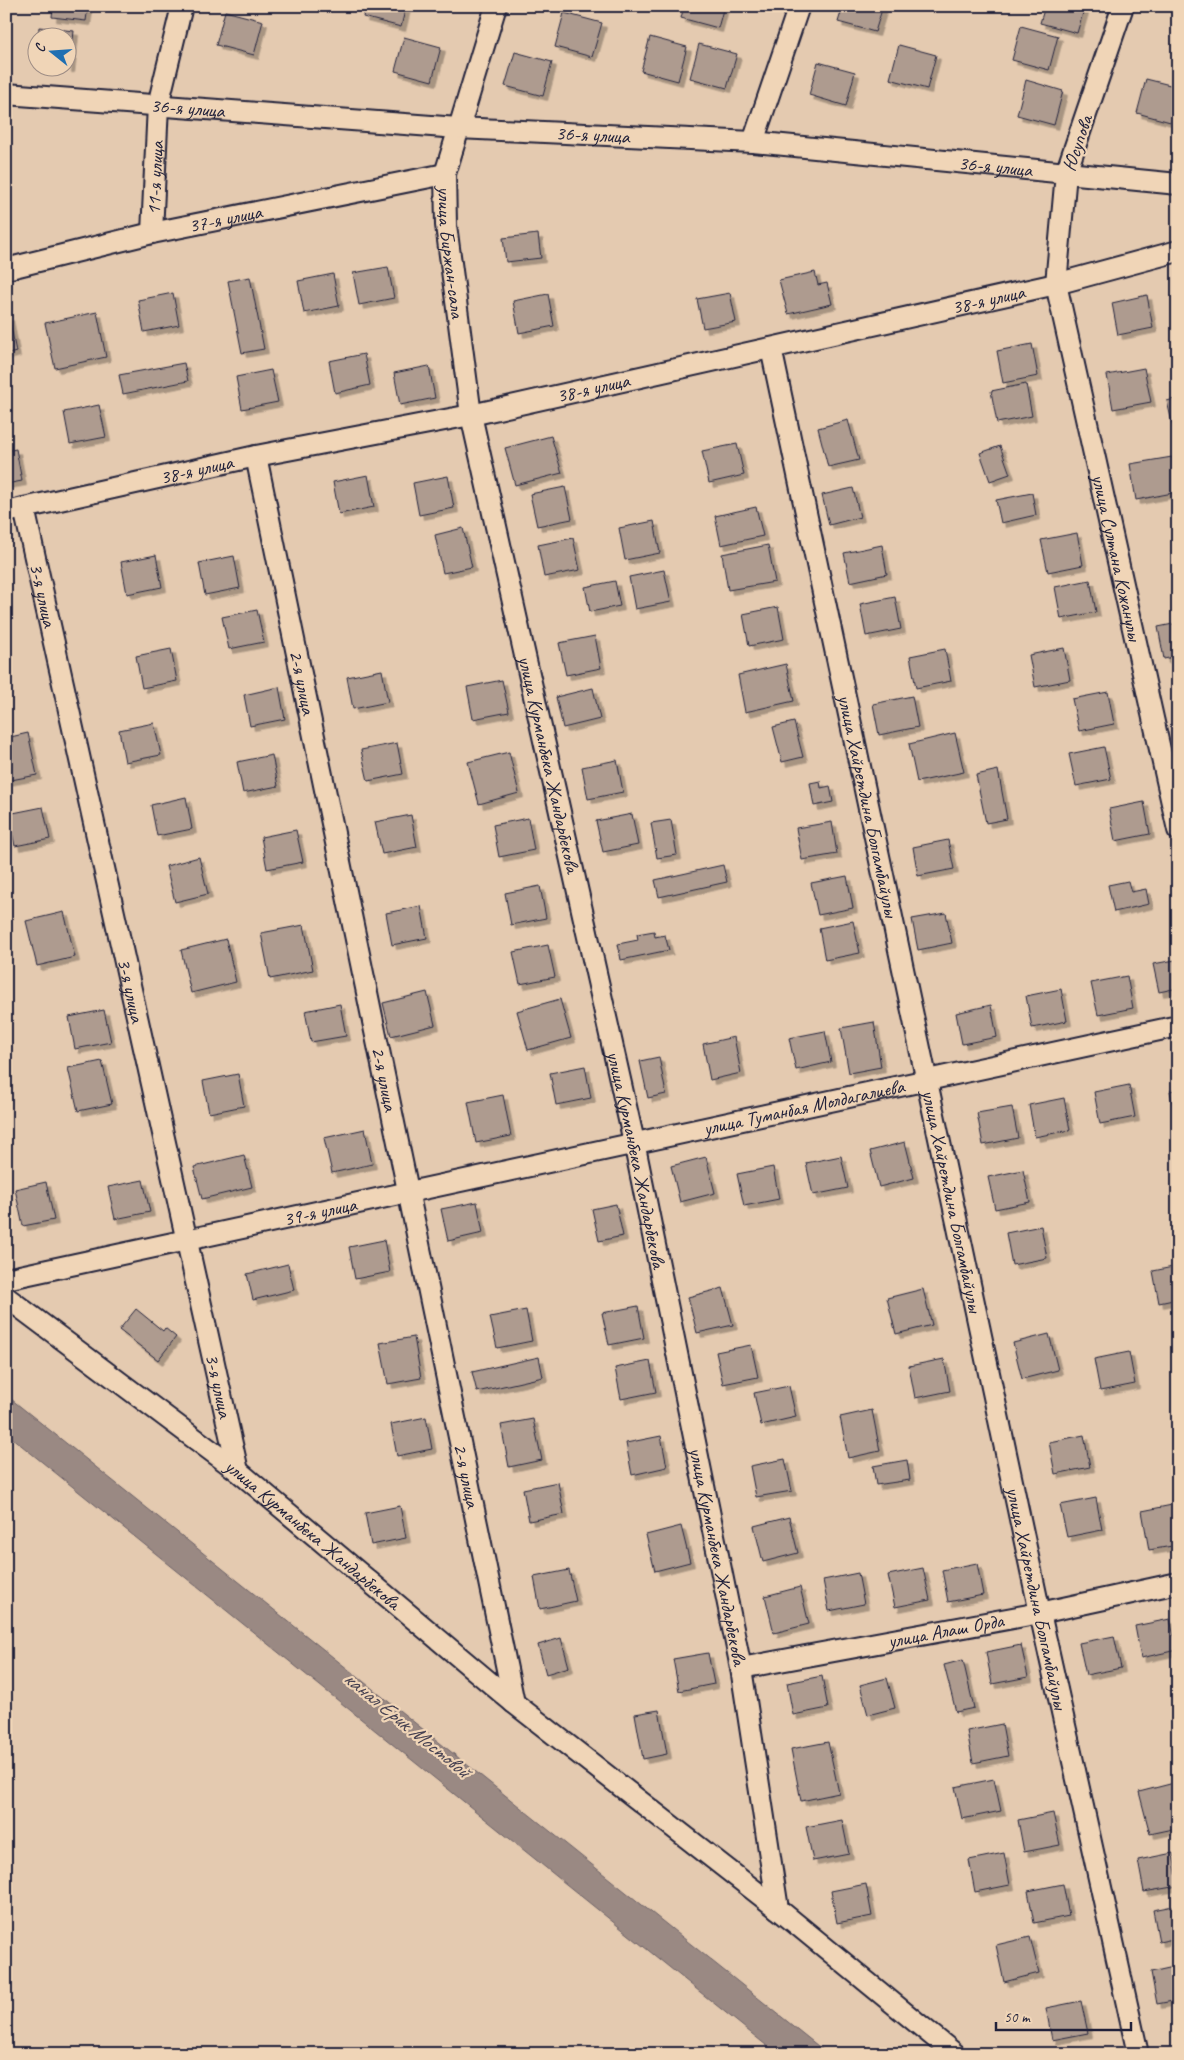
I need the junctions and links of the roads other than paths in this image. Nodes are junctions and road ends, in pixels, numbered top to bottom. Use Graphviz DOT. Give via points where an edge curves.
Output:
graph roads {
  1 [pos="182,6"];
  2 [pos="496,6"];
  3 [pos="799,6"];
  4 [pos="1123,6"];
  5 [pos="6,94"];
  6 [pos="158,105"];
  7 [pos="458,128"];
  8 [pos="753,142"];
  9 [pos="1066,173"];
  10 [pos="445,174"];
  11 [pos="1178,184"];
  12 [pos="152,233"];
  13 [pos="1178,251"];
  14 [pos="6,269"];
  15 [pos="1056,284"];
  16 [pos="771,348"];
  17 [pos="471,415"];
  18 [pos="256,456"];
  19 [pos="15,510"];
  20 [pos="1178,830"];
  21 [pos="1178,1026"];
  22 [pos="926,1080"];
  23 [pos="634,1142"];
  24 [pos="408,1191"];
  25 [pos="186,1240"];
  26 [pos="6,1279"];
  27 [pos="6,1297"];
  28 [pos="238,1471"];
  29 [pos="1178,1583"];
  30 [pos="1040,1613"];
  31 [pos="741,1668"];
  32 [pos="514,1703"];
  33 [pos="778,1908"];
  34 [pos="955,2054"];
  35 [pos="1138,2054"];
  1 -- 6 [label="street, 11-я улица"];
  2 -- 7 [label="street, улица Биржан-сала"];
  3 -- 8 [label="street"];
  4 -- 9 [label="street, Юсупова"];
  5 -- 6 [label="street, 36-я улица"];
  6 -- 7 [label="street, 36-я улица"];
  6 -- 12 [label="street, 11-я улица"];
  7 -- 8 [label="street, 36-я улица"];
  7 -- 10 [label="street, улица Биржан-сала"];
  8 -- 9 [label="street, 36-я улица"];
  9 -- 11 [label="street, 36-я улица"];
  9 -- 15 [label="street, Юсупова"];
  10 -- 12 [label="street, 37-я улица"];
  10 -- 17 [label="street, улица Биржан-сала" via="446,225"];
  12 -- 14 [label="street, 37-я улица"];
  13 -- 15 [label="street, 38-я улица"];
  15 -- 16 [label="street, 38-я улица"];
  15 -- 20 [label="street, улица Султана Кожанулы"];
  16 -- 17 [label="street, 38-я улица"];
  16 -- 22 [label="street, улица Хайретдина Болгамбайулы"];
  17 -- 18 [label="street, 38-я улица"];
  17 -- 23 [label="street, улица Курманбека Жандарбекова"];
  18 -- 19 [label="street, 38-я улица"];
  18 -- 24 [label="street, 2-я улица"];
  19 -- 25 [label="street, 3-я улица"];
  21 -- 22 [label="street, улица Туманбая Молдагалиева"];
  22 -- 23 [label="street, улица Туманбая Молдагалиева"];
  22 -- 30 [label="street, улица Хайретдина Болгамбайулы"];
  23 -- 24 [label="street, 39-я улица"];
  23 -- 31 [label="street, улица Курманбека Жандарбекова"];
  24 -- 25 [label="street, 39-я улица"];
  24 -- 32 [label="street, 2-я улица"];
  25 -- 26 [label="street, 39-я улица"];
  25 -- 28 [label="street, 3-я улица"];
  27 -- 28 [label="street, улица Курманбека Жандарбекова"];
  28 -- 32 [label="street, улица Курманбека Жандарбекова"];
  29 -- 30 [label="street, улица Алаш Орда"];
  30 -- 31 [label="street, улица Алаш Орда"];
  30 -- 35 [label="street, улица Хайретдина Болгамбайулы"];
  31 -- 33 [label="street, улица Курманбека Жандарбекова"];
  32 -- 33 [label="street, улица Курманбека Жандарбекова"];
  33 -- 34 [label="street, улица Курманбека Жандарбекова"];
}
